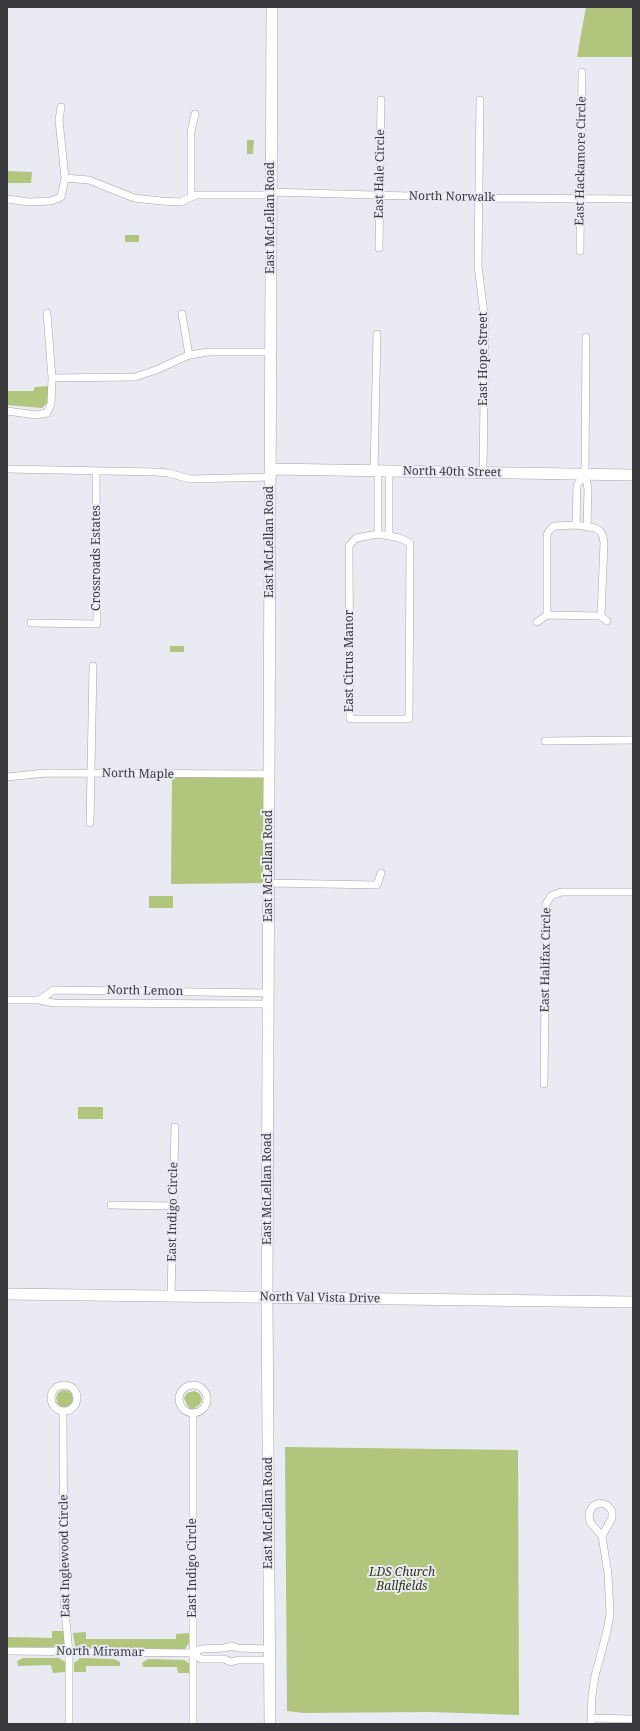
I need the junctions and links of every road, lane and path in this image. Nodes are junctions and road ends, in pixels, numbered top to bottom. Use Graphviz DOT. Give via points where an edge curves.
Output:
graph roads {
  1 [pos="272,7"];
  2 [pos="582,72"];
  3 [pos="381,100"];
  4 [pos="480,100"];
  5 [pos="61,107"];
  6 [pos="195,114"];
  7 [pos="65,178"];
  8 [pos="271,194"];
  9 [pos="380,195"];
  10 [pos="191,197"];
  11 [pos="478,198"];
  12 [pos="580,198"];
  13 [pos="7,199"];
  14 [pos="633,199"];
  15 [pos="379,248"];
  16 [pos="580,251"];
  17 [pos="47,313"];
  18 [pos="182,314"];
  19 [pos="377,334"];
  20 [pos="586,337"];
  21 [pos="271,352"];
  22 [pos="189,355"];
  23 [pos="52,378"];
  24 [pos="7,411"];
  25 [pos="7,469"];
  26 [pos="380,471"];
  27 [pos="96,472"];
  28 [pos="271,473"];
  29 [pos="483,473"];
  30 [pos="585,474"];
  31 [pos="633,475"];
  32 [pos="577,508"];
  33 [pos="588,508"];
  34 [pos="576,525"];
  35 [pos="587,526"];
  36 [pos="378,534"];
  37 [pos="389,536"];
  38 [pos="547,615"];
  39 [pos="601,616"];
  40 [pos="607,621"];
  41 [pos="537,622"];
  42 [pos="30,623"];
  43 [pos="94,666"];
  44 [pos="633,740"];
  45 [pos="545,741"];
  46 [pos="91,773"];
  47 [pos="270,774"];
  48 [pos="7,777"];
  49 [pos="90,823"];
  50 [pos="381,873"];
  51 [pos="269,883"];
  52 [pos="633,892"];
  53 [pos="93,990"];
  54 [pos="198,992"];
  55 [pos="228,994"];
  56 [pos="244,994"];
  57 [pos="268,998"];
  58 [pos="7,1000"];
  59 [pos="39,1000"];
  60 [pos="92,1002"];
  61 [pos="197,1003"];
  62 [pos="228,1003"];
  63 [pos="244,1003"];
  64 [pos="544,1084"];
  65 [pos="174,1127"];
  66 [pos="111,1205"];
  67 [pos="173,1206"];
  68 [pos="7,1294"];
  69 [pos="171,1296"];
  70 [pos="267,1297"];
  71 [pos="633,1302"];
  72 [pos="63,1412"];
  73 [pos="193,1413"];
  74 [pos="602,1536"];
  75 [pos="224,1648"];
  76 [pos="238,1648"];
  77 [pos="7,1651"];
  78 [pos="68,1652"];
  79 [pos="193,1653"];
  80 [pos="269,1654"];
  81 [pos="224,1659"];
  82 [pos="238,1660"];
  83 [pos="633,1719"];
  84 [pos="591,1721"];
  85 [pos="69,1724"];
  86 [pos="193,1724"];
  87 [pos="270,1724"];
  1 -- 8 [label="street, East McLellan Road"];
  2 -- 12 [label="street, East Hackamore Circle"];
  3 -- 9 [label="street, East Hale Circle"];
  4 -- 11 [label="street, East Hope Street"];
  5 -- 7 [label="street" via="59,120"];
  6 -- 10 [label="street" via="191,132"];
  7 -- 10 [label="street, North Norwalk" via="89,180 139,199 182,202"];
  7 -- 13 [label="street" via="60,197 56,200 29,202"];
  8 -- 9 [label="street, North Norwalk"];
  8 -- 10 [label="street, North Norwalk" via="200,194"];
  8 -- 21 [label="street, East McLellan Road"];
  9 -- 11 [label="street, North Norwalk"];
  9 -- 15 [label="street, East Hale Circle"];
  11 -- 12 [label="street, North Norwalk"];
  11 -- 29 [label="street, East Hope Street" via="478,266 485,322"];
  12 -- 14 [label="street, North Norwalk"];
  12 -- 16 [label="street, East Hackamore Circle"];
  17 -- 23 [label="street"];
  18 -- 22 [label="street"];
  19 -- 26 [label="street"];
  20 -- 30 [label="street"];
  21 -- 22 [label="street" via="209,352"];
  21 -- 28 [label="street, East McLellan Road"];
  22 -- 23 [label="street" via="135,377"];
  23 -- 24 [label="street" via="51,404 47,413 36,415"];
  25 -- 27 [label="street"];
  26 -- 28 [label="street, North 40th Street"];
  26 -- 29 [label="street, North 40th Street"];
  26 -- 36 [label="street"];
  26 -- 37 [label="street"];
  27 -- 28 [label="street" via="156,472 190,479"];
  27 -- 42 [label="street, Crossroads Estates" via="97,624"];
  28 -- 47 [label="street, East McLellan Road"];
  29 -- 30 [label="street, North 40th Street"];
  30 -- 31 [label="street, North 40th Street"];
  30 -- 32 [label="street" via="577,485"];
  30 -- 33 [label="street"];
  32 -- 33 [label="street"];
  32 -- 34 [label="street"];
  33 -- 35 [label="street"];
  34 -- 35 [label="street"];
  34 -- 38 [label="street" via="554,526 547,535"];
  35 -- 39 [label="street" via="601,532 604,543"];
  36 -- 37 [label="street, East Citrus Manor"];
  36 -- 37 [label="street, East Citrus Manor" via="356,538 349,546 350,719 409,719 410,543"];
  38 -- 39 [label="street"];
  38 -- 41 [label="street"];
  39 -- 40 [label="street"];
  43 -- 46 [label="street"];
  44 -- 45 [label="street"];
  46 -- 47 [label="street, North Maple"];
  46 -- 48 [label="street, North Maple" via="46,773"];
  46 -- 49 [label="street"];
  47 -- 51 [label="street, East McLellan Road"];
  50 -- 51 [label="street" via="377,885"];
  51 -- 57 [label="street, East McLellan Road"];
  52 -- 64 [label="street, East Halifax Circle" via="561,892 551,896 546,904"];
  53 -- 54 [label="street, North Lemon"];
  53 -- 59 [label="street, North Lemon" via="54,990"];
  53 -- 60 [label="street, North Lemon"];
  54 -- 55 [label="street, North Lemon"];
  54 -- 61 [label="street, North Lemon"];
  55 -- 56 [label="street, North Lemon"];
  55 -- 62 [label="street"];
  56 -- 57 [label="street, North Lemon"];
  56 -- 63 [label="street"];
  57 -- 63 [label="street, North Lemon"];
  57 -- 70 [label="street, East McLellan Road"];
  58 -- 59 [label="street, North Lemon"];
  59 -- 60 [label="street, North Lemon" via="54,1003"];
  60 -- 61 [label="street, North Lemon"];
  61 -- 62 [label="street, North Lemon"];
  62 -- 63 [label="street, North Lemon"];
  65 -- 67 [label="street, East Indigo Circle"];
  66 -- 67 [label="street"];
  67 -- 69 [label="street, East Indigo Circle"];
  68 -- 69 [label="street, North Val Vista Drive"];
  69 -- 70 [label="street, North Val Vista Drive"];
  70 -- 71 [label="street, North Val Vista Drive"];
  70 -- 80 [label="street, East McLellan Road"];
  72 -- 78 [label="street, East Inglewood Circle" via="64,1601"];
  73 -- 79 [label="street, East Indigo Circle"];
  74 -- 84 [label="street" via="608,1574 610,1614 595,1676"];
  75 -- 76 [label="street, North Miramar"];
  75 -- 79 [label="street, North Miramar" via="201,1648"];
  75 -- 81 [label="street"];
  76 -- 80 [label="street, North Miramar"];
  76 -- 82 [label="street"];
  77 -- 78 [label="street, North Miramar"];
  78 -- 79 [label="street, North Miramar"];
  78 -- 85 [label="street, East Inglewood Circle"];
  79 -- 81 [label="street, North Miramar" via="201,1658"];
  79 -- 86 [label="street, East Indigo Circle"];
  80 -- 82 [label="street, North Miramar"];
  80 -- 87 [label="street, East McLellan Road"];
  81 -- 82 [label="street, North Miramar" via="231,1662"];
  83 -- 84 [label="street"];
}
